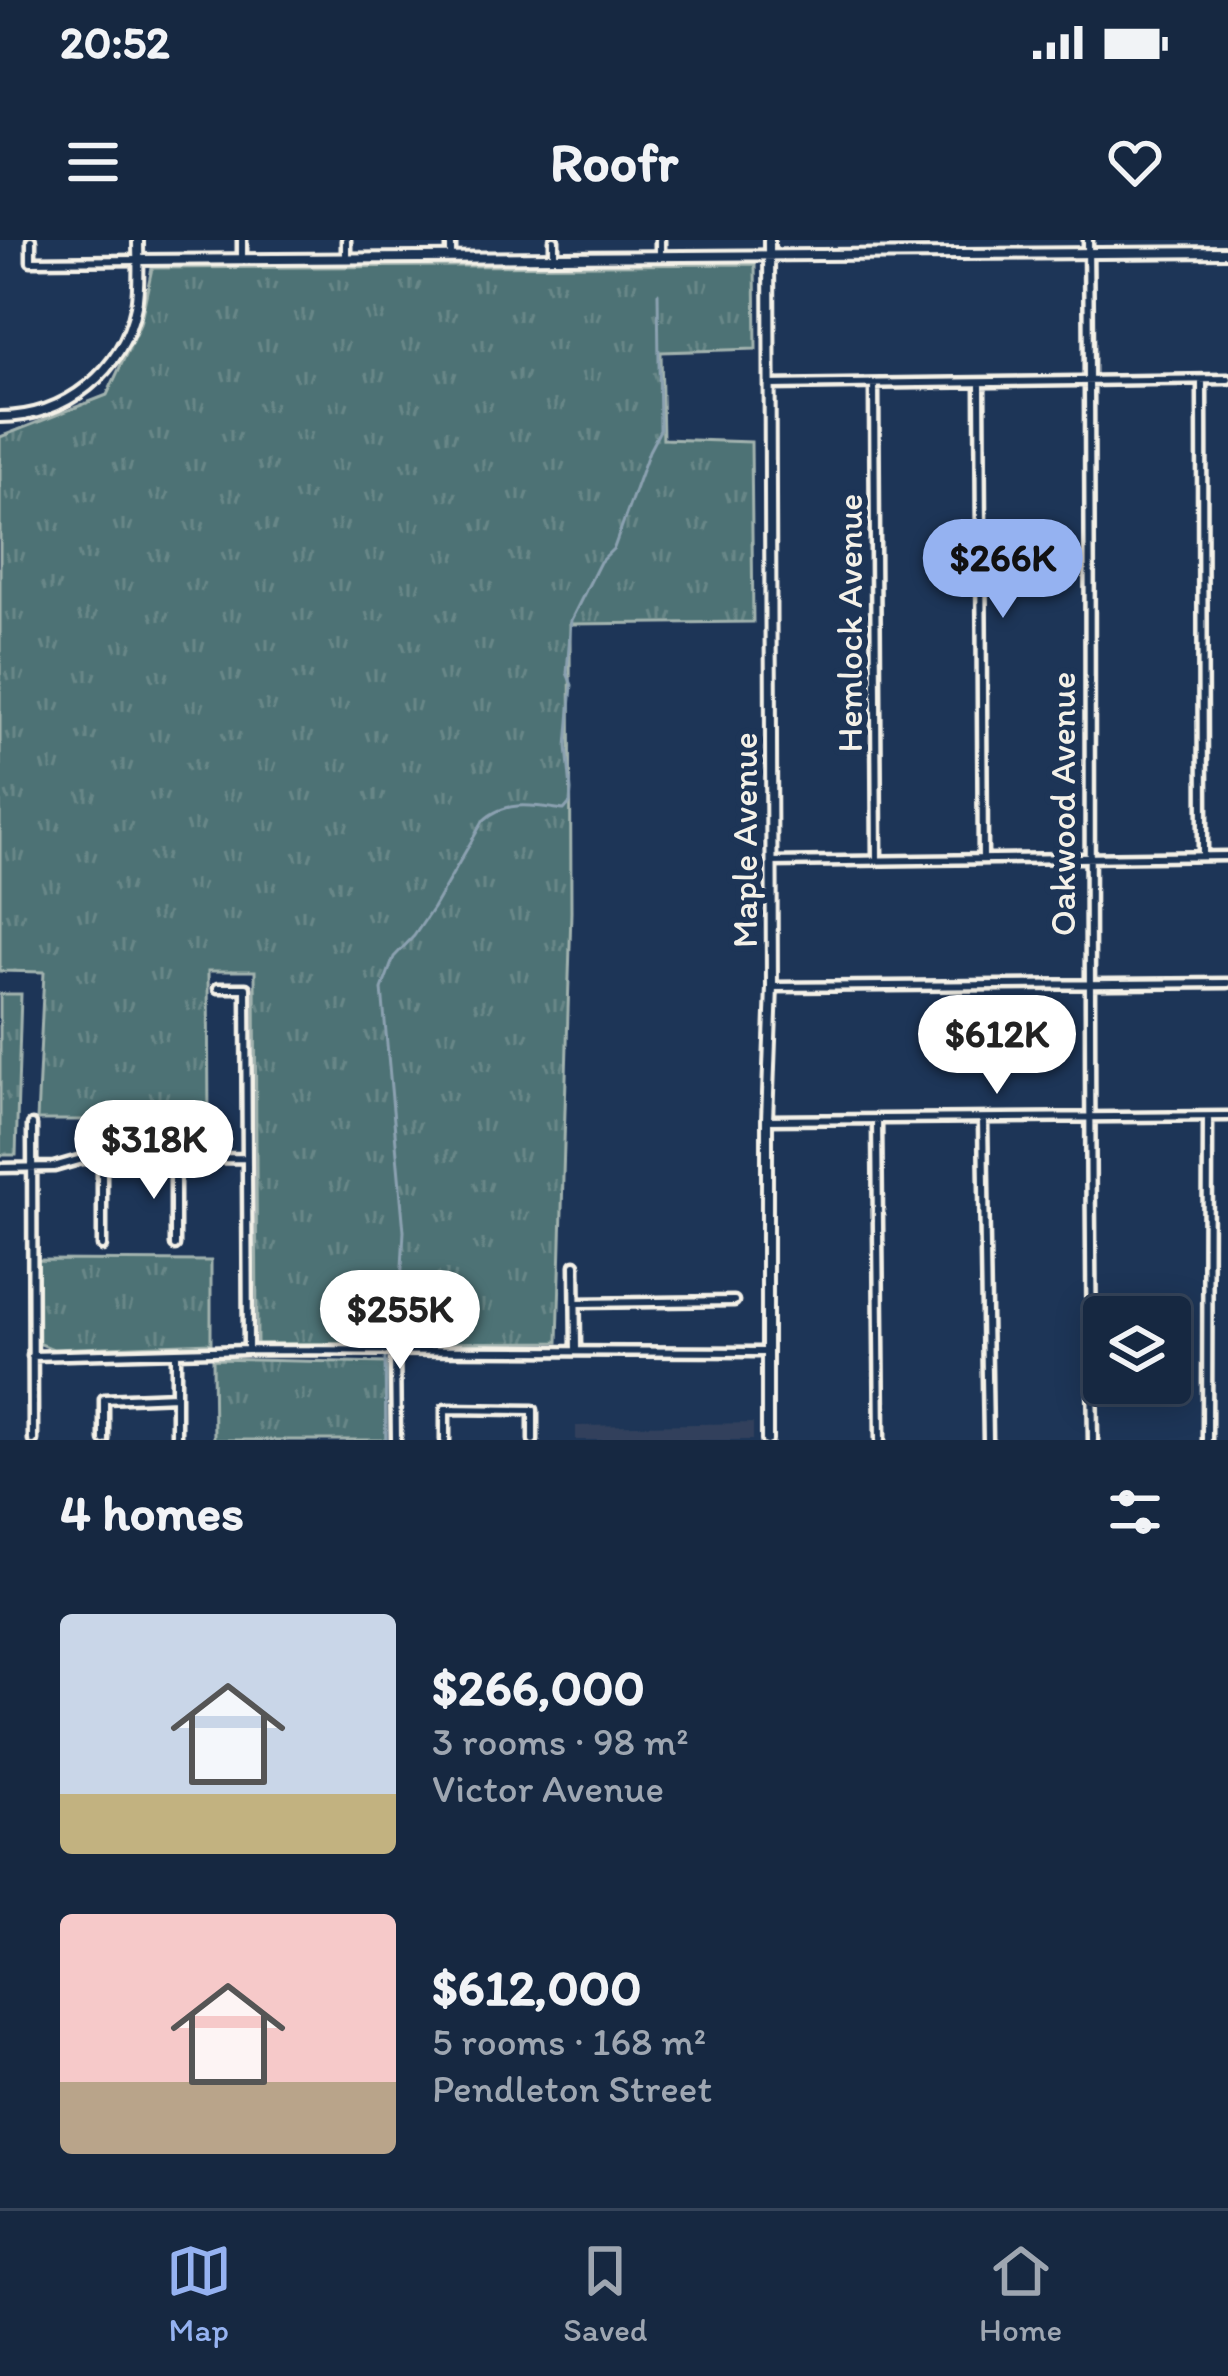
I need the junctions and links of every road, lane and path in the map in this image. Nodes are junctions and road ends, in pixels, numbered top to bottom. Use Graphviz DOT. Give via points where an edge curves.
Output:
graph roads {
  1 [pos="31,240"];
  2 [pos="138,240"];
  3 [pos="242,240"];
  4 [pos="346,240"];
  5 [pos="451,240"];
  6 [pos="554,240"];
  7 [pos="660,240"];
  8 [pos="769,240"];
  9 [pos="1088,240"];
  10 [pos="1228,252"];
  11 [pos="1088,253"];
  12 [pos="769,255"];
  13 [pos="554,256"];
  14 [pos="660,256"];
  15 [pos="451,257"];
  16 [pos="346,258"];
  17 [pos="242,259"];
  18 [pos="139,260"];
  19 [pos="1228,379"];
  20 [pos="1202,380"];
  21 [pos="1087,382"];
  22 [pos="980,383"];
  23 [pos="874,385"];
  24 [pos="768,386"];
  25 [pos="0,417"];
  26 [pos="1204,856"];
  27 [pos="1228,856"];
  28 [pos="1090,857"];
  29 [pos="983,859"];
  30 [pos="877,861"];
  31 [pos="771,862"];
  32 [pos="1228,983"];
  33 [pos="1090,984"];
  34 [pos="772,987"];
  35 [pos="218,988"];
  36 [pos="1228,1116"];
  37 [pos="1208,1117"];
  38 [pos="983,1118"];
  39 [pos="1088,1118"];
  40 [pos="877,1119"];
  41 [pos="767,1120"];
  42 [pos="32,1125"];
  43 [pos="248,1158"];
  44 [pos="102,1159"];
  45 [pos="175,1159"];
  46 [pos="0,1168"];
  47 [pos="32,1168"];
  48 [pos="102,1246"];
  49 [pos="175,1246"];
  50 [pos="575,1265"];
  51 [pos="734,1301"];
  52 [pos="576,1303"];
  53 [pos="248,1349"];
  54 [pos="576,1350"];
  55 [pos="395,1351"];
  56 [pos="768,1352"];
  57 [pos="176,1353"];
  58 [pos="32,1355"];
  59 [pos="176,1396"];
  60 [pos="33,1440"];
  61 [pos="104,1440"];
  62 [pos="176,1440"];
  63 [pos="396,1440"];
  64 [pos="445,1440"];
  65 [pos="533,1440"];
  66 [pos="767,1440"];
  67 [pos="880,1440"];
  68 [pos="988,1440"];
  69 [pos="1093,1440"];
  70 [pos="1207,1440"];
  1 -- 18 [label="street" via="31,261"];
  2 -- 18 [label="main road"];
  3 -- 17 [label="street"];
  4 -- 16 [label="street"];
  5 -- 15 [label="street"];
  6 -- 13 [label="street"];
  7 -- 14 [label="street"];
  8 -- 12 [label="main road, Maple Avenue"];
  9 -- 11 [label="street, Oakwood Avenue"];
  10 -- 11 [label="main road"];
  11 -- 12 [label="main road"];
  11 -- 21 [label="street, Oakwood Avenue"];
  12 -- 14 [label="main road"];
  12 -- 24 [label="main road, Maple Avenue"];
  13 -- 14 [label="main road"];
  13 -- 15 [label="main road"];
  15 -- 16 [label="main road"];
  16 -- 17 [label="main road"];
  17 -- 18 [label="main road"];
  18 -- 25 [label="main road" via="134,314 103,372 54,407"];
  19 -- 20 [label="street"];
  20 -- 21 [label="street"];
  20 -- 26 [label="street"];
  21 -- 22 [label="street"];
  21 -- 28 [label="street, Oakwood Avenue"];
  22 -- 23 [label="street"];
  22 -- 29 [label="street"];
  23 -- 24 [label="street"];
  23 -- 30 [label="street, Hemlock Avenue"];
  24 -- 31 [label="main road, Maple Avenue"];
  26 -- 27 [label="street"];
  26 -- 28 [label="street"];
  28 -- 29 [label="street"];
  28 -- 33 [label="street, Oakwood Avenue"];
  29 -- 30 [label="street"];
  30 -- 31 [label="street"];
  31 -- 34 [label="main road, Maple Avenue"];
  32 -- 33 [label="street"];
  33 -- 34 [label="street"];
  33 -- 39 [label="street, Oakwood Avenue"];
  34 -- 41 [label="main road, Maple Avenue"];
  35 -- 43 [label="street" via="246,988"];
  36 -- 37 [label="street"];
  37 -- 39 [label="street"];
  37 -- 70 [label="street"];
  38 -- 39 [label="street"];
  38 -- 40 [label="street"];
  38 -- 68 [label="street"];
  39 -- 69 [label="street, Oakwood Avenue"];
  40 -- 41 [label="street"];
  40 -- 67 [label="street"];
  41 -- 56 [label="main road, Maple Avenue"];
  42 -- 47 [label="street"];
  43 -- 45 [label="street"];
  43 -- 53 [label="street"];
  44 -- 45 [label="street"];
  44 -- 47 [label="street"];
  44 -- 48 [label="street"];
  45 -- 49 [label="street"];
  46 -- 47 [label="street"];
  47 -- 58 [label="street"];
  50 -- 52 [label="street"];
  51 -- 52 [label="street"];
  52 -- 54 [label="street"];
  53 -- 55 [label="street"];
  53 -- 57 [label="street"];
  54 -- 55 [label="street"];
  54 -- 56 [label="street"];
  55 -- 63 [label="street"];
  56 -- 66 [label="main road, Maple Avenue"];
  57 -- 58 [label="street"];
  57 -- 59 [label="street"];
  58 -- 60 [label="street"];
  59 -- 61 [label="street" via="104,1399"];
  59 -- 62 [label="street"];
  64 -- 65 [label="street" via="445,1409 533,1410"];
}
